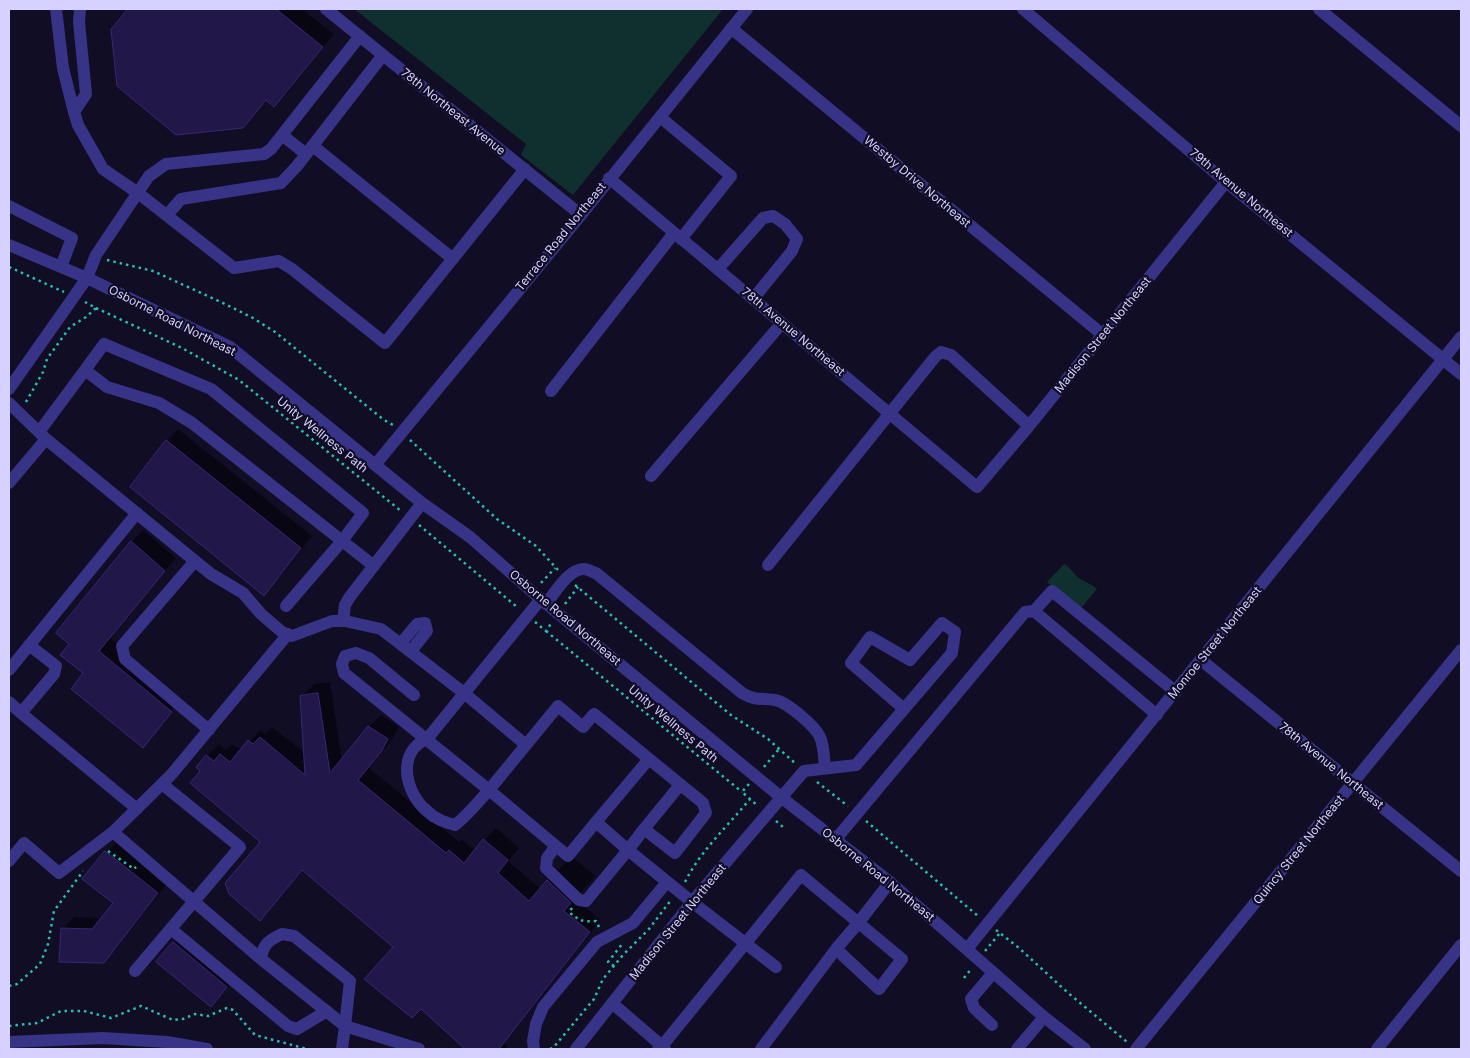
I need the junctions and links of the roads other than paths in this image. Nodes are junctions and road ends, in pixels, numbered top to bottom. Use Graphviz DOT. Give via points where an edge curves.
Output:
graph roads {
  1 [pos="56,9"];
  2 [pos="80,9"];
  3 [pos="326,9"];
  4 [pos="747,9"];
  5 [pos="1023,9"];
  6 [pos="1319,9"];
  7 [pos="732,28"];
  8 [pos="360,36"];
  9 [pos="81,43"];
  10 [pos="60,45"];
  11 [pos="383,55"];
  12 [pos="74,112"];
  13 [pos="660,117"];
  14 [pos="1461,126"];
  15 [pos="282,135"];
  16 [pos="310,150"];
  17 [pos="525,170"];
  18 [pos="609,178"];
  19 [pos="1226,182"];
  20 [pos="138,193"];
  21 [pos="9,206"];
  22 [pos="167,215"];
  23 [pos="581,215"];
  24 [pos="677,236"];
  25 [pos="9,245"];
  26 [pos="453,258"];
  27 [pos="61,267"];
  28 [pos="718,269"];
  29 [pos="87,278"];
  30 [pos="753,299"];
  31 [pos="782,323"];
  32 [pos="1102,335"];
  33 [pos="1461,337"];
  34 [pos="1443,359"];
  35 [pos="85,370"];
  36 [pos="1461,374"];
  37 [pos="9,388"];
  38 [pos="551,391"];
  39 [pos="9,403"];
  40 [pos="890,413"];
  41 [pos="1029,426"];
  42 [pos="43,436"];
  43 [pos="375,465"];
  44 [pos="651,476"];
  45 [pos="9,483"];
  46 [pos="977,487"];
  47 [pos="422,503"];
  48 [pos="137,513"];
  49 [pos="342,541"];
  50 [pos="194,561"];
  51 [pos="768,565"];
  52 [pos="374,566"];
  53 [pos="544,602"];
  54 [pos="286,606"];
  55 [pos="1034,611"];
  56 [pos="343,621"];
  57 [pos="288,634"];
  58 [pos="401,643"];
  59 [pos="29,645"];
  60 [pos="1461,650"];
  61 [pos="411,652"];
  62 [pos="1201,660"];
  63 [pos="9,670"];
  64 [pos="1176,692"];
  65 [pos="464,693"];
  66 [pos="414,696"];
  67 [pos="9,702"];
  68 [pos="904,709"];
  69 [pos="21,713"];
  70 [pos="1157,715"];
  71 [pos="209,730"];
  72 [pos="427,739"];
  73 [pos="526,745"];
  74 [pos="650,759"];
  75 [pos="825,768"];
  76 [pos="1353,783"];
  77 [pos="162,784"];
  78 [pos="680,784"];
  79 [pos="489,790"];
  80 [pos="782,798"];
  81 [pos="136,809"];
  82 [pos="596,822"];
  83 [pos="644,828"];
  84 [pos="113,832"];
  85 [pos="836,839"];
  86 [pos="556,846"];
  87 [pos="628,850"];
  88 [pos="9,861"];
  89 [pos="1461,871"];
  90 [pos="667,882"];
  91 [pos="890,882"];
  92 [pos="194,902"];
  93 [pos="692,902"];
  94 [pos="859,922"];
  95 [pos="171,930"];
  96 [pos="744,943"];
  97 [pos="1461,945"];
  98 [pos="836,949"];
  99 [pos="967,950"];
  100 [pos="261,959"];
  101 [pos="776,967"];
  102 [pos="135,972"];
  103 [pos="994,973"];
  104 [pos="612,1003"];
  105 [pos="327,1011"];
  106 [pos="1044,1017"];
  107 [pos="992,1025"];
  108 [pos="345,1026"];
  109 [pos="9,1042"];
  110 [pos="1134,1047"];
  111 [pos="662,1048"];
  112 [pos="207,1049"];
  113 [pos="342,1049"];
  114 [pos="419,1049"];
  115 [pos="534,1049"];
  116 [pos="576,1049"];
  117 [pos="761,1049"];
  118 [pos="1017,1049"];
  119 [pos="1085,1049"];
  120 [pos="1377,1049"];
  1 -- 10 [label="street"];
  2 -- 9 [label="street"];
  3 -- 8 [label="street, 78th Northeast Avenue"];
  4 -- 7 [label="street, Terrace Road Northeast"];
  5 -- 19 [label="street, 79th Avenue Northeast"];
  6 -- 14 [label="street"];
  7 -- 13 [label="street, Terrace Road Northeast"];
  7 -- 32 [label="street, Westby Drive Northeast"];
  8 -- 11 [label="street, 78th Northeast Avenue"];
  8 -- 15 [label="street"];
  9 -- 10 [label="street"];
  9 -- 12 [label="street" via="86,94"];
  10 -- 12 [label="street"];
  11 -- 16 [label="street"];
  11 -- 17 [label="street, 78th Northeast Avenue"];
  12 -- 20 [label="street" via="103,169"];
  13 -- 18 [label="street, Terrace Road Northeast"];
  13 -- 24 [label="street" via="731,176"];
  15 -- 16 [label="street"];
  15 -- 20 [label="street" via="264,154 166,164 149,176"];
  16 -- 22 [label="street" via="281,183 181,199"];
  16 -- 26 [label="street"];
  17 -- 23 [label="street, 78th Northeast Avenue"];
  17 -- 26 [label="street"];
  18 -- 23 [label="street, Terrace Road Northeast"];
  18 -- 24 [label="street, 78th Avenue Northeast"];
  19 -- 32 [label="street, Madison Street Northeast"];
  19 -- 34 [label="street, 79th Avenue Northeast"];
  20 -- 22 [label="street"];
  20 -- 29 [label="street" via="96,255"];
  21 -- 27 [label="street" via="72,238"];
  22 -- 26 [label="street" via="234,268 279,261 384,343"];
  23 -- 43 [label="street, Terrace Road Northeast"];
  24 -- 28 [label="street, 78th Avenue Northeast"];
  24 -- 38 [label="street"];
  25 -- 27 [label="street, Osborne Road Northeast"];
  27 -- 29 [label="street, Osborne Road Northeast"];
  28 -- 30 [label="street, 78th Avenue Northeast"];
  28 -- 30 [label="street" via="762,218 773,216 785,224 797,239 792,251"];
  29 -- 37 [label="street"];
  29 -- 43 [label="street, Osborne Road Northeast" via="230,347"];
  30 -- 31 [label="street, 78th Avenue Northeast"];
  31 -- 40 [label="street, 78th Avenue Northeast"];
  31 -- 44 [label="street"];
  32 -- 41 [label="street, Madison Street Northeast"];
  33 -- 34 [label="street, Monroe Street Northeast"];
  34 -- 36 [label="street, 79th Avenue Northeast"];
  34 -- 62 [label="street, Monroe Street Northeast"];
  35 -- 42 [label="street"];
  35 -- 49 [label="street" via="107,387 159,403 192,423"];
  35 -- 49 [label="street" via="104,344 211,390 363,513"];
  39 -- 42 [label="street"];
  40 -- 41 [label="street" via="940,352 951,355"];
  40 -- 46 [label="street, 78th Avenue Northeast"];
  40 -- 51 [label="street"];
  41 -- 46 [label="street, Madison Street Northeast"];
  42 -- 45 [label="street"];
  42 -- 48 [label="street"];
  43 -- 47 [label="street, Osborne Road Northeast"];
  47 -- 52 [label="street"];
  47 -- 53 [label="street, Osborne Road Northeast" via="470,537"];
  48 -- 50 [label="street"];
  48 -- 59 [label="street"];
  49 -- 52 [label="street"];
  49 -- 54 [label="street"];
  50 -- 57 [label="street" via="244,593 261,614"];
  50 -- 71 [label="street" via="122,646 125,659"];
  52 -- 56 [label="street" via="349,598"];
  53 -- 65 [label="street"];
  53 -- 75 [label="street" via="575,572 585,569 596,573 742,693 753,700 777,700 817,730"];
  53 -- 80 [label="street, Osborne Road Northeast"];
  55 -- 64 [label="street" via="1052,591"];
  55 -- 70 [label="street"];
  55 -- 85 [label="street" via="1024,612"];
  56 -- 57 [label="street" via="332,621 292,636"];
  56 -- 58 [label="street" via="381,629"];
  57 -- 71 [label="street"];
  58 -- 61 [label="street"];
  58 -- 61 [label="street" via="417,624 425,623 427,631"];
  59 -- 63 [label="street"];
  59 -- 69 [label="street" via="56,666 54,674"];
  60 -- 76 [label="street, Quincy Street Northeast"];
  61 -- 65 [label="street"];
  62 -- 64 [label="street, Monroe Street Northeast"];
  62 -- 76 [label="street, 78th Avenue Northeast"];
  64 -- 70 [label="street, Monroe Street Northeast"];
  65 -- 72 [label="street"];
  65 -- 73 [label="street"];
  66 -- 72 [label="street" via="369,658 356,654 345,656 344,672"];
  67 -- 69 [label="street"];
  68 -- 68 [label="street" via="952,653 955,632 942,623 910,660 870,637 851,663"];
  68 -- 75 [label="street" via="856,765"];
  69 -- 81 [label="street"];
  70 -- 99 [label="street, Monroe Street Northeast"];
  71 -- 77 [label="street"];
  72 -- 79 [label="street"];
  72 -- 79 [label="street" via="418,743 411,753 406,770 410,788 425,810 438,820 455,825"];
  73 -- 74 [label="street" via="558,706 583,727 594,714"];
  73 -- 79 [label="street"];
  74 -- 78 [label="street"];
  74 -- 82 [label="street"];
  75 -- 80 [label="street, Madison Street Northeast" via="804,771"];
  76 -- 89 [label="street, 78th Avenue Northeast"];
  76 -- 110 [label="street, Quincy Street Northeast"];
  77 -- 81 [label="street"];
  77 -- 92 [label="street" via="240,848"];
  78 -- 83 [label="street"];
  78 -- 83 [label="street" via="703,803 706,813 675,853"];
  79 -- 86 [label="street"];
  80 -- 85 [label="street, Osborne Road Northeast"];
  80 -- 93 [label="street, Madison Street Northeast"];
  81 -- 84 [label="street"];
  82 -- 86 [label="street" via="568,856"];
  82 -- 87 [label="street"];
  83 -- 87 [label="street"];
  84 -- 88 [label="street" via="60,873 24,843"];
  84 -- 92 [label="street"];
  85 -- 91 [label="street, Osborne Road Northeast"];
  86 -- 87 [label="street" via="547,858 546,868 579,900 586,901"];
  87 -- 90 [label="street"];
  90 -- 93 [label="street"];
  90 -- 115 [label="street" via="633,923 597,942 543,1007 536,1024"];
  91 -- 94 [label="street"];
  91 -- 99 [label="street, Osborne Road Northeast"];
  92 -- 95 [label="street"];
  92 -- 100 [label="street"];
  93 -- 96 [label="street"];
  93 -- 104 [label="street, Madison Street Northeast"];
  94 -- 96 [label="street" via="801,875"];
  94 -- 98 [label="street"];
  94 -- 98 [label="street" via="902,959 879,989"];
  95 -- 102 [label="street"];
  95 -- 105 [label="street" via="288,1026 297,1029"];
  96 -- 101 [label="street"];
  96 -- 111 [label="street"];
  97 -- 120 [label="street"];
  98 -- 117 [label="street"];
  99 -- 103 [label="street, Osborne Road Northeast"];
  100 -- 105 [label="street"];
  100 -- 108 [label="street" via="268,941 282,934 294,936 350,981"];
  103 -- 106 [label="street, Osborne Road Northeast"];
  103 -- 107 [label="street" via="971,999 974,1008"];
  104 -- 111 [label="street"];
  104 -- 116 [label="street, Madison Street Northeast"];
  105 -- 108 [label="street"];
  106 -- 118 [label="street"];
  106 -- 119 [label="street, Osborne Road Northeast"];
  108 -- 113 [label="street"];
  108 -- 114 [label="street"];
  109 -- 112 [label="street" via="103,1038 167,1042"];
}
